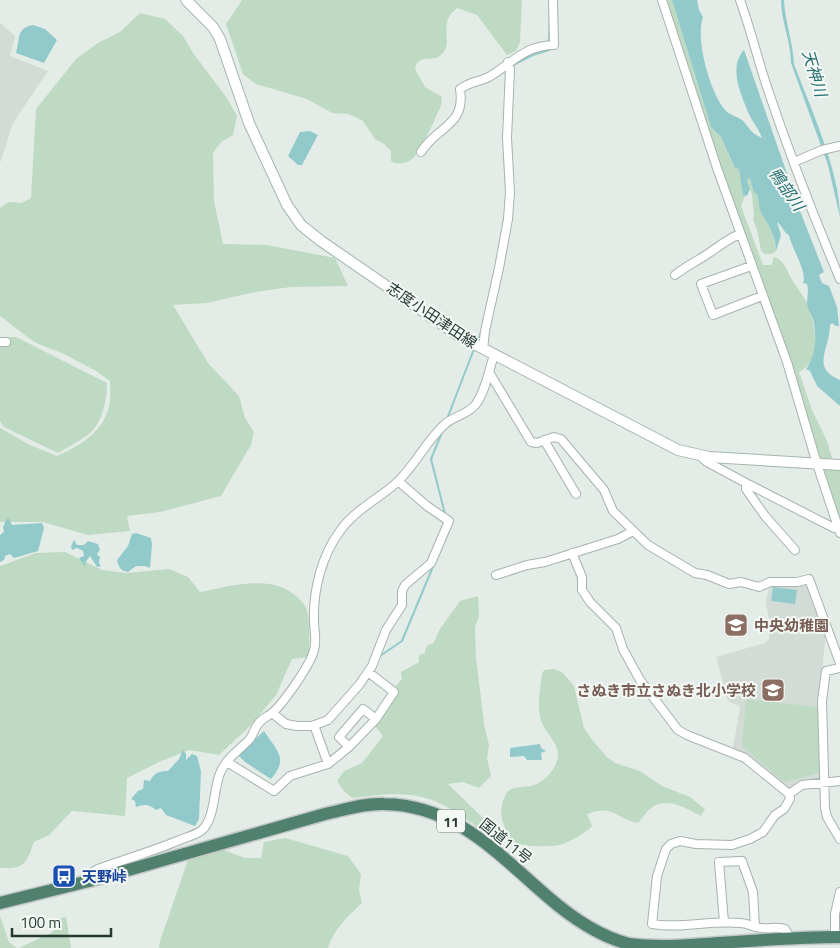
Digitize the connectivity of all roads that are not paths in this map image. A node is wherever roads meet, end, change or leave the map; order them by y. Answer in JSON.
{"nodes":[{"id":1,"x":186,"y":0,"type":"edge"},
{"id":2,"x":553,"y":0,"type":"edge"},
{"id":3,"x":662,"y":0,"type":"edge"},
{"id":4,"x":740,"y":0,"type":"edge"},
{"id":5,"x":508,"y":62,"type":"junction"},
{"id":6,"x":840,"y":146,"type":"edge"},
{"id":7,"x":421,"y":152,"type":"dead end"},
{"id":8,"x":794,"y":162,"type":"junction"},
{"id":9,"x":740,"y":234,"type":"junction"},
{"id":10,"x":751,"y":266,"type":"junction"},
{"id":11,"x":675,"y":276,"type":"dead end"},
{"id":12,"x":840,"y":279,"type":"edge"},
{"id":13,"x":762,"y":296,"type":"junction"},
{"id":14,"x":483,"y":349,"type":"junction"},
{"id":15,"x":494,"y":355,"type":"junction"},
{"id":16,"x":488,"y":372,"type":"junction"},
{"id":17,"x":544,"y":440,"type":"junction"},
{"id":18,"x":699,"y":456,"type":"junction"},
{"id":19,"x":818,"y":464,"type":"junction"},
{"id":20,"x":840,"y":465,"type":"edge"},
{"id":21,"x":398,"y":481,"type":"junction"},
{"id":22,"x":746,"y":483,"type":"junction"},
{"id":23,"x":576,"y":494,"type":"dead end"},
{"id":24,"x":839,"y":530,"type":"edge"},
{"id":25,"x":633,"y":531,"type":"junction"},
{"id":26,"x":795,"y":550,"type":"dead end"},
{"id":27,"x":572,"y":553,"type":"junction"},
{"id":28,"x":496,"y":575,"type":"dead end"},
{"id":29,"x":840,"y":663,"type":"edge"},
{"id":30,"x":840,"y":668,"type":"edge"},
{"id":31,"x":368,"y":672,"type":"junction"},
{"id":32,"x":272,"y":713,"type":"junction"},
{"id":33,"x":376,"y":719,"type":"junction"},
{"id":34,"x":314,"y":725,"type":"junction"},
{"id":35,"x":349,"y":747,"type":"junction"},
{"id":36,"x":227,"y":762,"type":"junction"},
{"id":37,"x":328,"y":764,"type":"junction"},
{"id":38,"x":840,"y":781,"type":"edge"},
{"id":39,"x":824,"y":782,"type":"junction"},
{"id":40,"x":789,"y":794,"type":"junction"},
{"id":41,"x":840,"y":839,"type":"edge"},
{"id":42,"x":93,"y":880,"type":"junction"},
{"id":43,"x":840,"y":892,"type":"edge"},
{"id":44,"x":0,"y":904,"type":"edge"},
{"id":45,"x":724,"y":922,"type":"junction"},
{"id":46,"x":755,"y":927,"type":"junction"},
{"id":47,"x":838,"y":937,"type":"edge"},
{"id":48,"x":790,"y":938,"type":"junction"}],
"edges":[{"from":1,"to":14,"type":"main road","name":"志度小田津田線"},
{"from":2,"to":5,"type":"street"},
{"from":3,"to":9,"type":"street"},
{"from":4,"to":8,"type":"street"},
{"from":5,"to":7,"type":"street"},
{"from":5,"to":14,"type":"street"},
{"from":6,"to":8,"type":"street"},
{"from":8,"to":12,"type":"street"},
{"from":9,"to":10,"type":"street"},
{"from":9,"to":11,"type":"street"},
{"from":10,"to":13,"type":"street"},
{"from":10,"to":13,"type":"street"},
{"from":13,"to":19,"type":"street"},
{"from":14,"to":15,"type":"main road","name":"志度小田津田線"},
{"from":15,"to":16,"type":"street"},
{"from":15,"to":18,"type":"main road","name":"志度小田津田線"},
{"from":16,"to":17,"type":"street"},
{"from":16,"to":21,"type":"street"},
{"from":17,"to":23,"type":"street"},
{"from":17,"to":25,"type":"street"},
{"from":18,"to":19,"type":"main road","name":"志度小田津田線"},
{"from":18,"to":22,"type":"street"},
{"from":19,"to":20,"type":"main road","name":"志度小田津田線"},
{"from":19,"to":24,"type":"street"},
{"from":21,"to":31,"type":"street"},
{"from":21,"to":32,"type":"street"},
{"from":22,"to":24,"type":"street"},
{"from":22,"to":26,"type":"street"},
{"from":25,"to":27,"type":"street"},
{"from":25,"to":29,"type":"street"},
{"from":27,"to":28,"type":"street"},
{"from":27,"to":40,"type":"street"},
{"from":30,"to":39,"type":"street"},
{"from":31,"to":33,"type":"street"},
{"from":31,"to":34,"type":"street"},
{"from":32,"to":34,"type":"street"},
{"from":32,"to":36,"type":"street"},
{"from":33,"to":35,"type":"street"},
{"from":33,"to":35,"type":"street"},
{"from":34,"to":37,"type":"street"},
{"from":35,"to":37,"type":"street"},
{"from":36,"to":37,"type":"street"},
{"from":36,"to":42,"type":"street"},
{"from":38,"to":39,"type":"street"},
{"from":39,"to":40,"type":"street"},
{"from":39,"to":41,"type":"street"},
{"from":40,"to":45,"type":"street"},
{"from":42,"to":44,"type":"highway","name":"国道11号","number":"11"},
{"from":42,"to":48,"type":"highway","name":"国道11号","number":"11"},
{"from":43,"to":47,"type":"street"},
{"from":45,"to":46,"type":"street"},
{"from":45,"to":46,"type":"street"},
{"from":46,"to":48,"type":"street"},
{"from":47,"to":48,"type":"highway","name":"国道11号","number":"11"}]}
